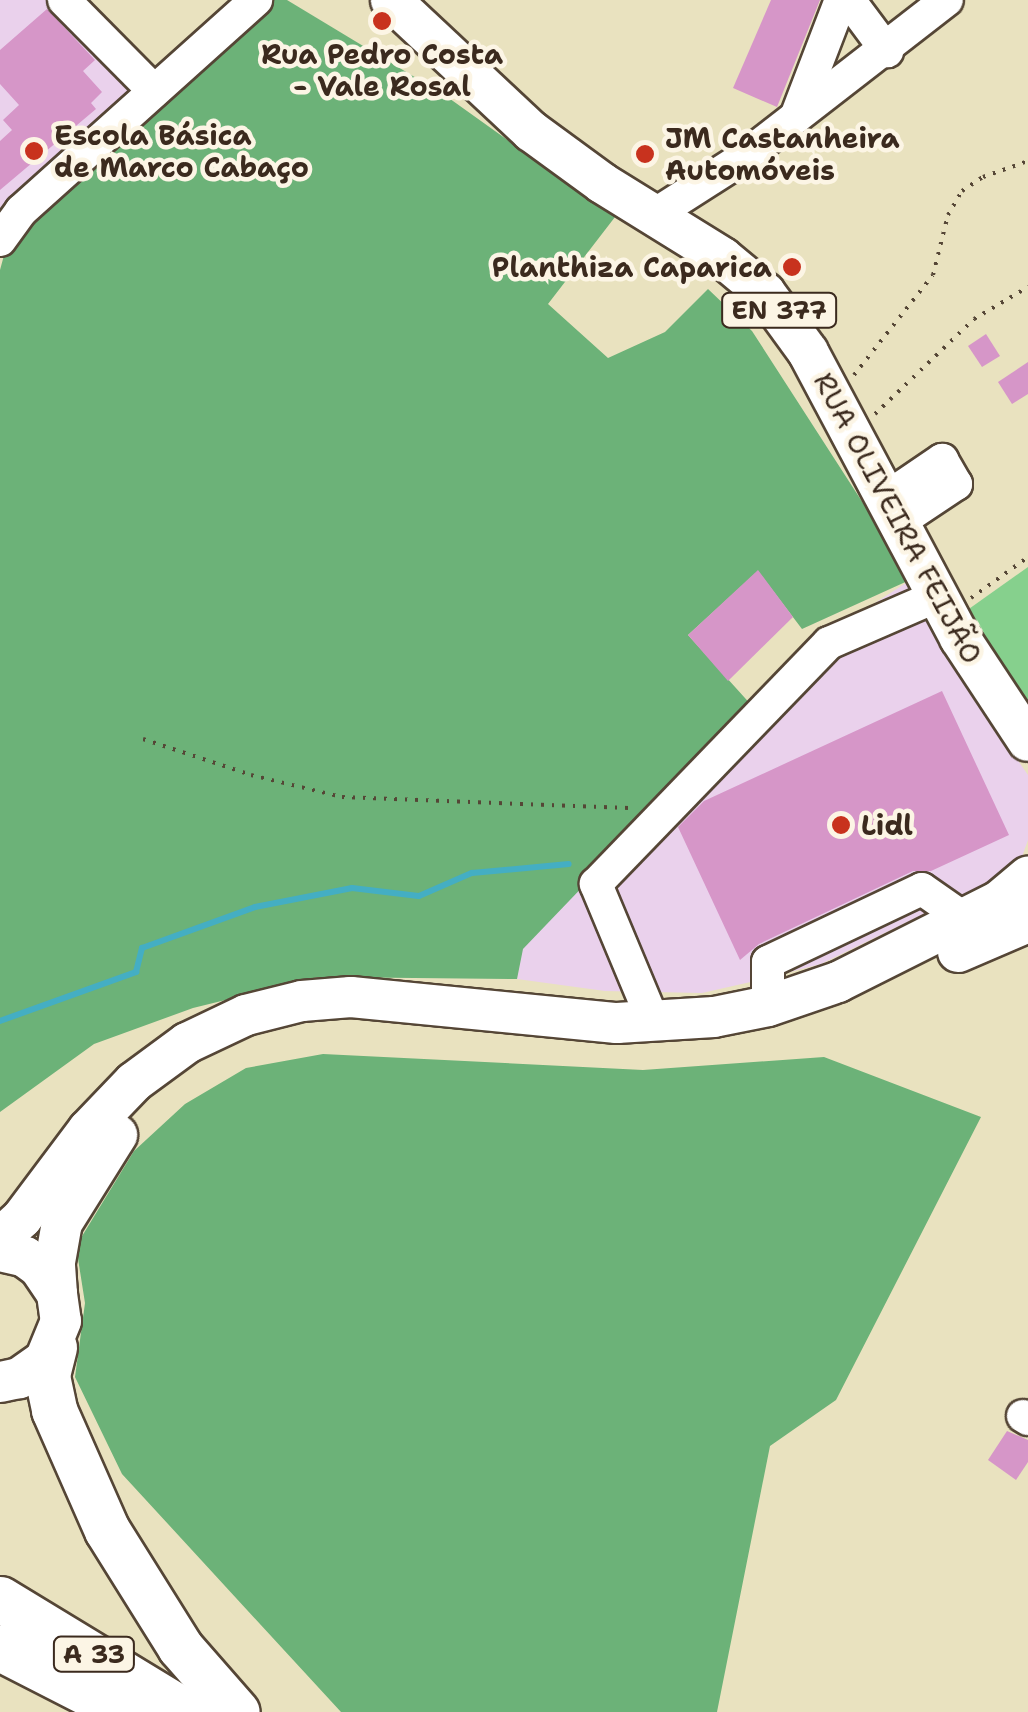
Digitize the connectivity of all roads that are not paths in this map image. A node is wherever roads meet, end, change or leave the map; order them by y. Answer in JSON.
{"nodes":[{"id":1,"x":64,"y":0,"type":"edge"},
{"id":2,"x":256,"y":0,"type":"edge"},
{"id":3,"x":392,"y":0,"type":"edge"},
{"id":4,"x":841,"y":0,"type":"edge"},
{"id":5,"x":849,"y":0,"type":"edge"},
{"id":6,"x":947,"y":0,"type":"edge"},
{"id":7,"x":887,"y":51,"type":"junction"},
{"id":8,"x":154,"y":91,"type":"junction"},
{"id":9,"x":796,"y":117,"type":"junction"},
{"id":10,"x":654,"y":215,"type":"junction"},
{"id":11,"x":0,"y":240,"type":"edge"},
{"id":12,"x":943,"y":605,"type":"junction"},
{"id":13,"x":1028,"y":741,"type":"edge"},
{"id":14,"x":1028,"y":877,"type":"edge"},
{"id":15,"x":965,"y":919,"type":"junction"},
{"id":16,"x":1028,"y":922,"type":"edge"},
{"id":17,"x":768,"y":1006,"type":"junction"},
{"id":18,"x":649,"y":1023,"type":"junction"},
{"id":19,"x":0,"y":1238,"type":"edge"},
{"id":20,"x":0,"y":1251,"type":"edge"},
{"id":21,"x":57,"y":1294,"type":"junction"},
{"id":22,"x":54,"y":1346,"type":"junction"},
{"id":23,"x":6,"y":1383,"type":"edge"},
{"id":24,"x":0,"y":1600,"type":"edge"},
{"id":25,"x":0,"y":1650,"type":"edge"},
{"id":26,"x":83,"y":1712,"type":"edge"},
{"id":27,"x":125,"y":1712,"type":"edge"},
{"id":28,"x":186,"y":1712,"type":"edge"},
{"id":29,"x":237,"y":1712,"type":"edge"}],
"edges":[{"from":1,"to":8,"type":"street"},
{"from":2,"to":8,"type":"street"},
{"from":3,"to":10,"type":"main road","name":"RUA OLIVEIRA FEIJÃO","number":"EN 377"},
{"from":4,"to":9,"type":"street"},
{"from":5,"to":7,"type":"street"},
{"from":6,"to":7,"type":"street"},
{"from":7,"to":9,"type":"street"},
{"from":8,"to":11,"type":"street"},
{"from":9,"to":10,"type":"street"},
{"from":10,"to":12,"type":"main road","name":"RUA OLIVEIRA FEIJÃO","number":"EN 377"},
{"from":12,"to":13,"type":"main road","name":"RUA OLIVEIRA FEIJÃO","number":"EN 377"},
{"from":12,"to":18,"type":"street"},
{"from":14,"to":15,"type":"main road"},
{"from":15,"to":17,"type":"main road"},
{"from":15,"to":17,"type":"street"},
{"from":16,"to":21,"type":"main road"},
{"from":17,"to":18,"type":"main road"},
{"from":18,"to":19,"type":"main road"},
{"from":20,"to":21,"type":"main road"},
{"from":21,"to":22,"type":"main road"},
{"from":22,"to":23,"type":"main road"},
{"from":22,"to":29,"type":"highway"},
{"from":24,"to":28,"type":"highway","number":"A 33"},
{"from":25,"to":26,"type":"highway"},
{"from":25,"to":27,"type":"highway","number":"A 33"}]}
